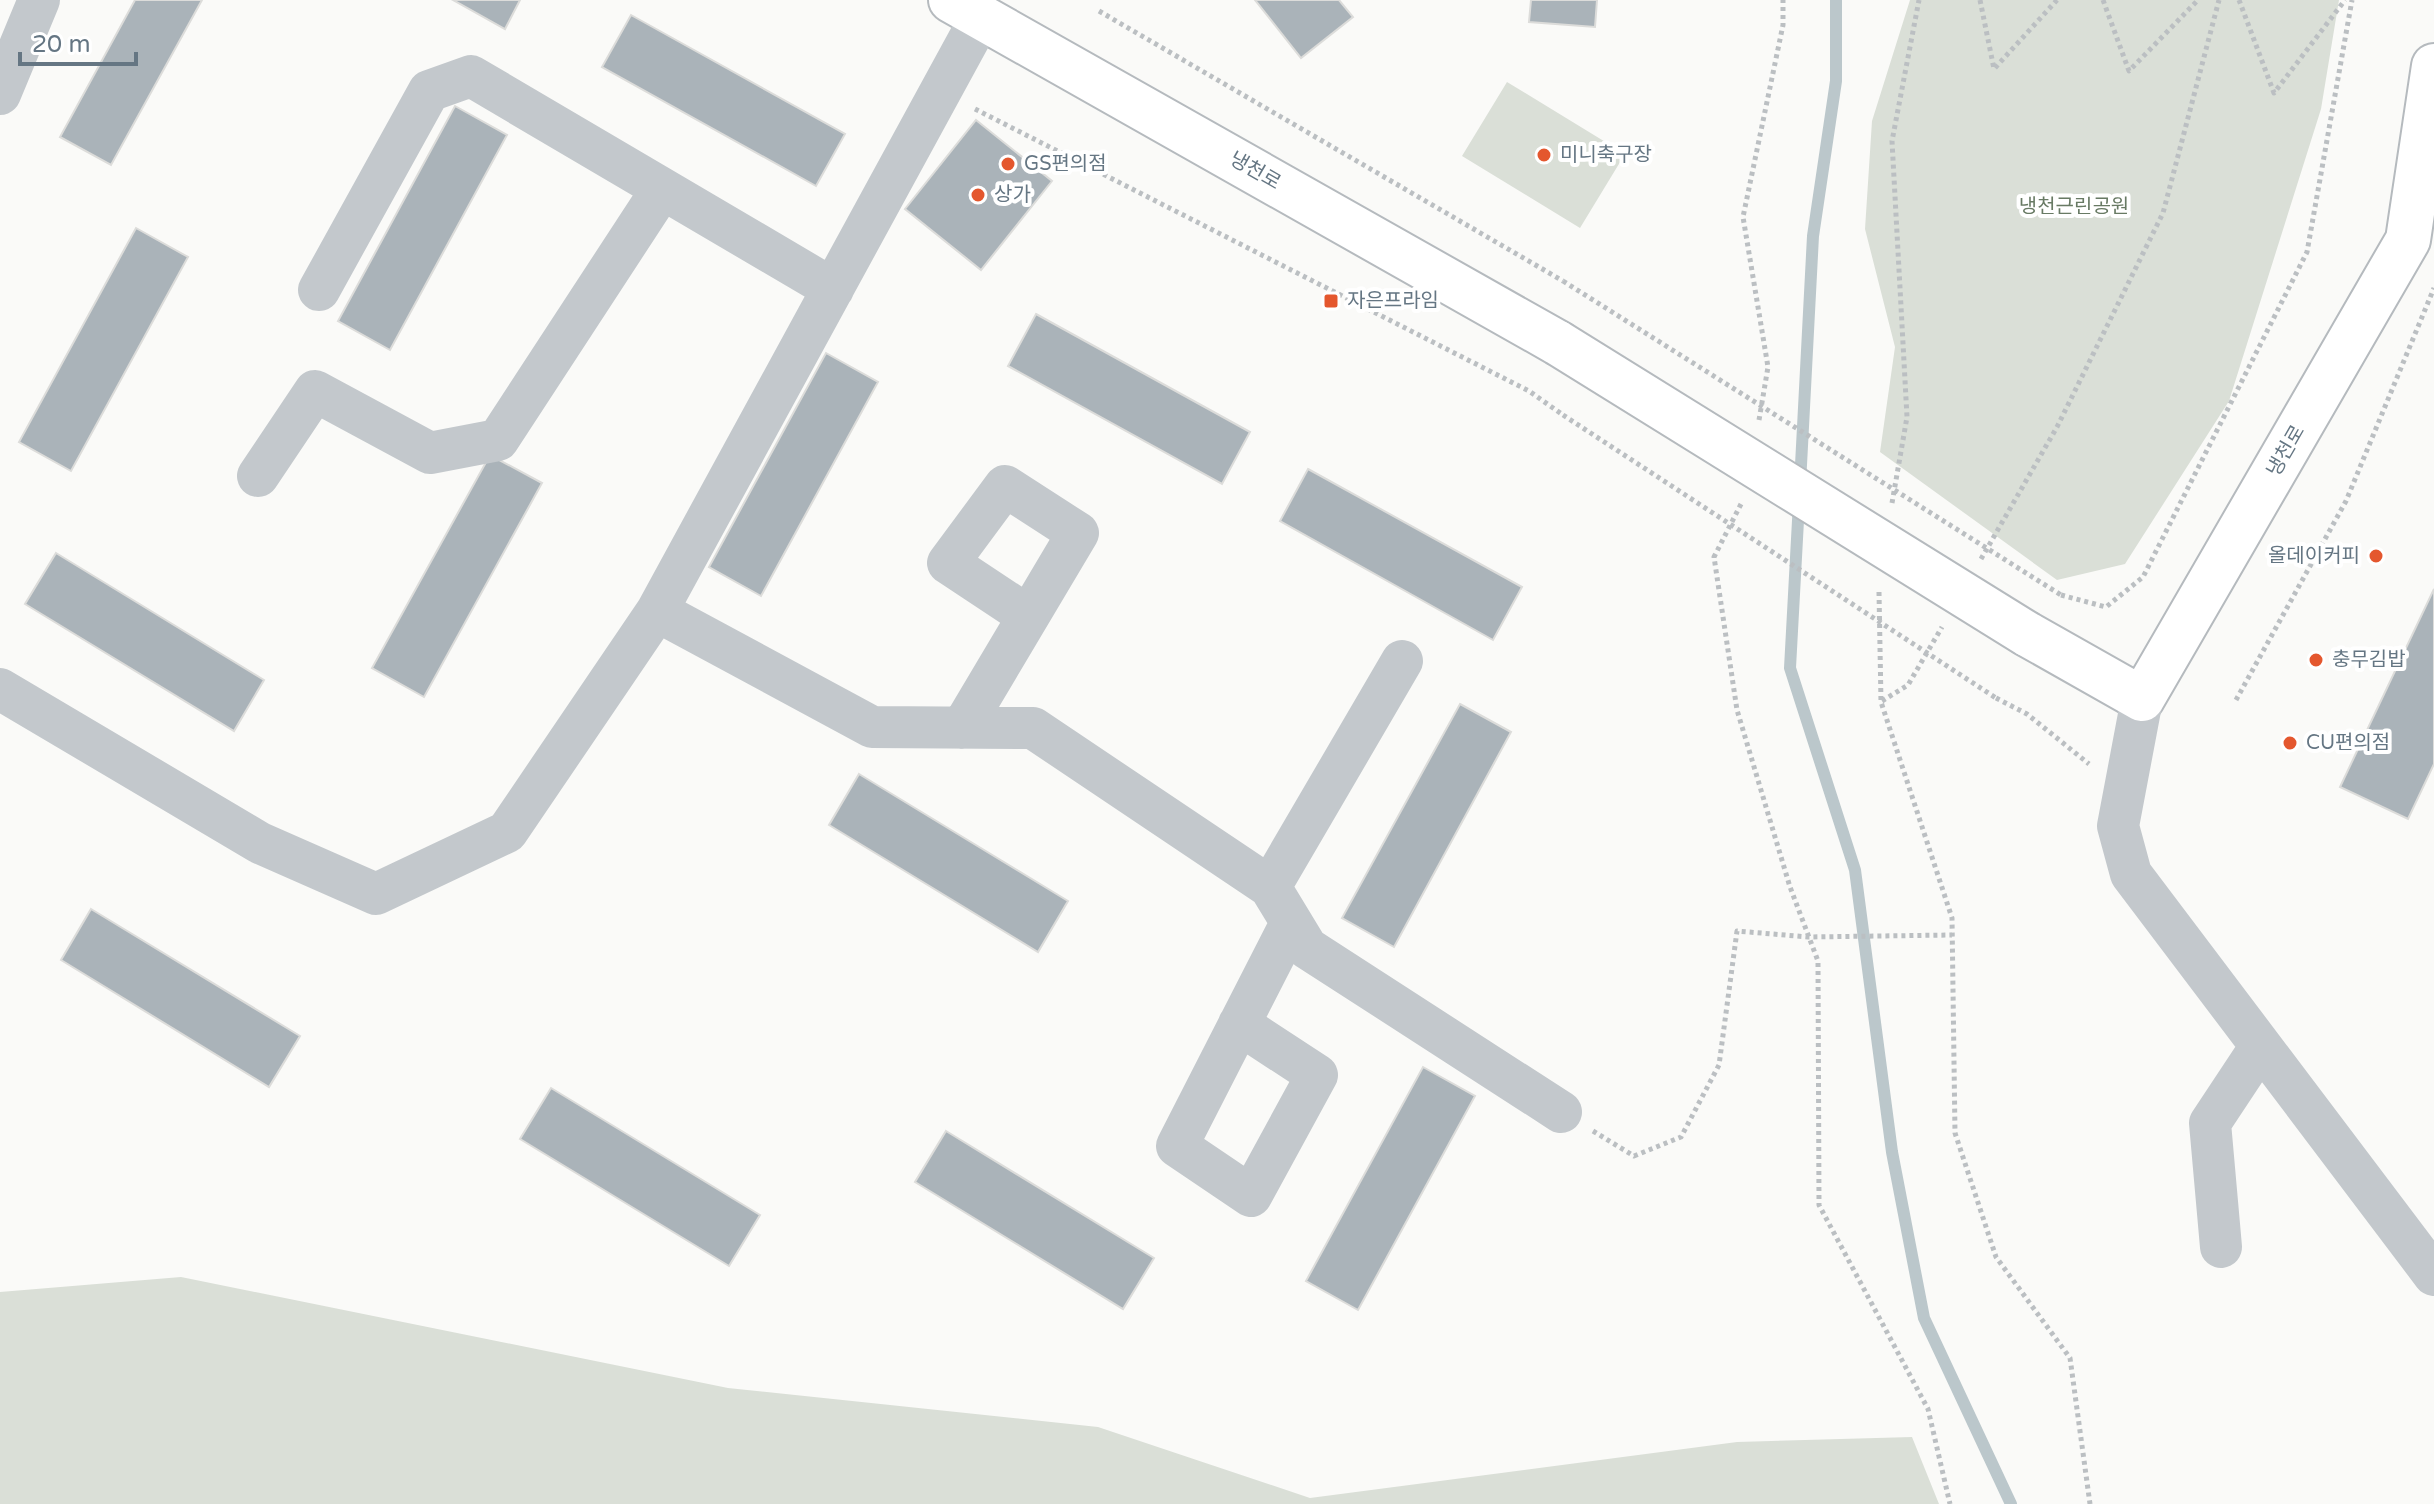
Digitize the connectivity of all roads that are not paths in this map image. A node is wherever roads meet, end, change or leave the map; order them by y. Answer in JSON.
{"nodes":[{"id":1,"x":39,"y":0,"type":"edge"},
{"id":2,"x":966,"y":9,"type":"edge"},
{"id":3,"x":2434,"y":66,"type":"edge"},
{"id":4,"x":0,"y":94,"type":"edge"},
{"id":5,"x":662,"y":189,"type":"junction"},
{"id":6,"x":833,"y":289,"type":"junction"},
{"id":7,"x":319,"y":290,"type":"dead end"},
{"id":8,"x":258,"y":476,"type":"dead end"},
{"id":9,"x":657,"y":611,"type":"junction"},
{"id":10,"x":1028,"y":616,"type":"dead end"},
{"id":11,"x":1402,"y":661,"type":"dead end"},
{"id":12,"x":0,"y":689,"type":"edge"},
{"id":13,"x":2142,"y":699,"type":"junction"},
{"id":14,"x":962,"y":728,"type":"junction"},
{"id":15,"x":1270,"y":887,"type":"junction"},
{"id":16,"x":1291,"y":923,"type":"junction"},
{"id":17,"x":1239,"y":1024,"type":"dead end"},
{"id":18,"x":2261,"y":1046,"type":"junction"},
{"id":19,"x":1561,"y":1112,"type":"road end"},
{"id":20,"x":2221,"y":1247,"type":"dead end"},
{"id":21,"x":2434,"y":1275,"type":"edge"}],
"edges":[{"from":1,"to":4,"type":"street"},
{"from":2,"to":6,"type":"street"},
{"from":2,"to":13,"type":"main road","name":"냉천로","bridge":true},
{"from":3,"to":13,"type":"main road","name":"냉천로"},
{"from":5,"to":6,"type":"street"},
{"from":5,"to":7,"type":"street"},
{"from":5,"to":8,"type":"street"},
{"from":6,"to":9,"type":"street"},
{"from":9,"to":12,"type":"street"},
{"from":9,"to":14,"type":"street"},
{"from":10,"to":14,"type":"street"},
{"from":11,"to":15,"type":"street"},
{"from":13,"to":18,"type":"street"},
{"from":14,"to":15,"type":"street"},
{"from":15,"to":16,"type":"street"},
{"from":16,"to":17,"type":"street"},
{"from":16,"to":19,"type":"street"},
{"from":18,"to":20,"type":"street"},
{"from":18,"to":21,"type":"street"}]}
